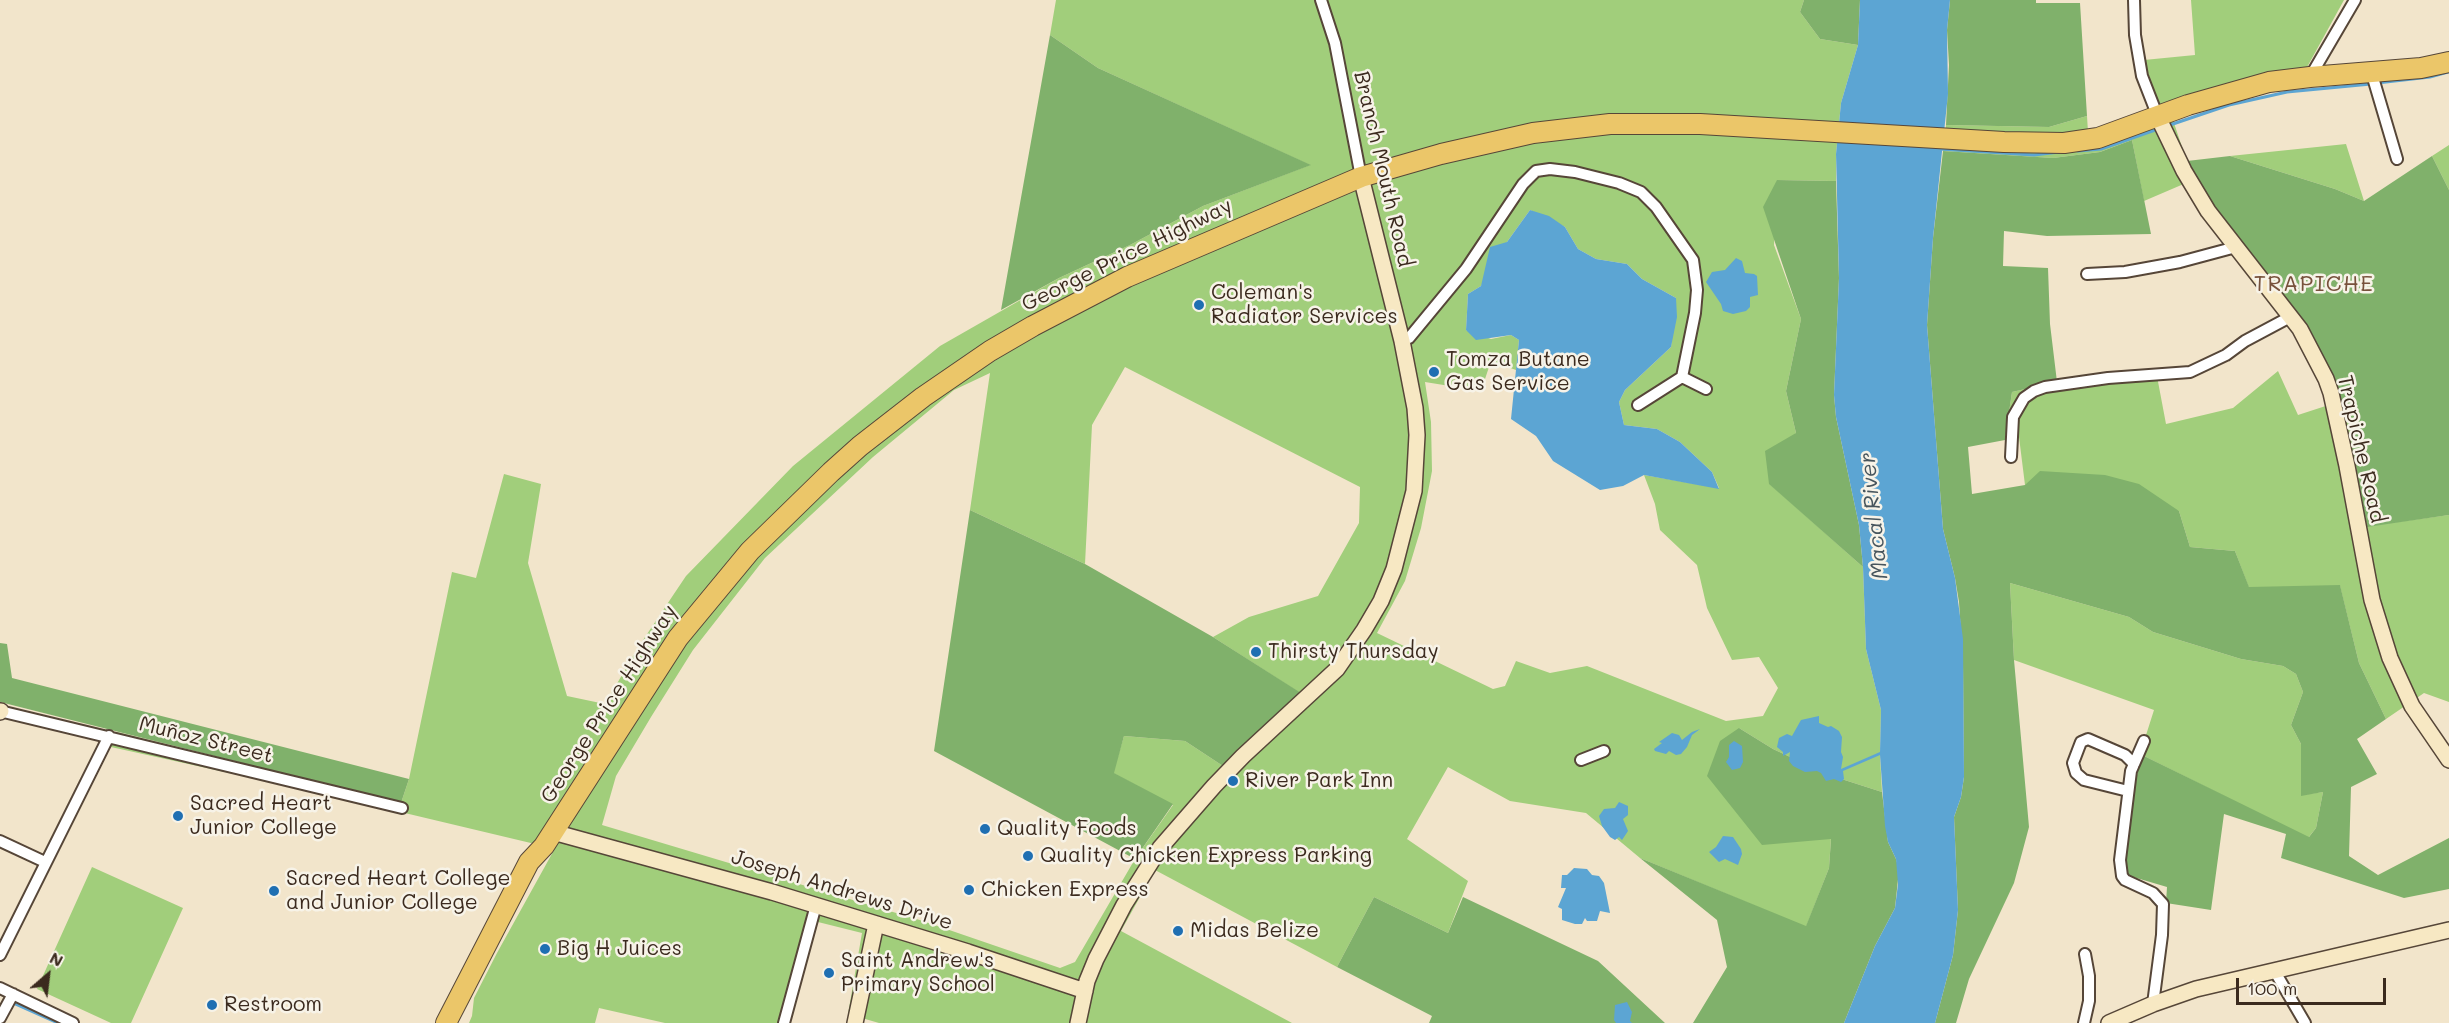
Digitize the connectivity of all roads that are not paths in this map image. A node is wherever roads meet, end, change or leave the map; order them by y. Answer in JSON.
{"nodes":[{"id":1,"x":1321,"y":0,"type":"edge"},
{"id":2,"x":2134,"y":0,"type":"edge"},
{"id":3,"x":2355,"y":0,"type":"edge"},
{"id":4,"x":2449,"y":52,"type":"edge"},
{"id":5,"x":2449,"y":62,"type":"edge"},
{"id":6,"x":2373,"y":71,"type":"junction"},
{"id":7,"x":2310,"y":77,"type":"junction"},
{"id":8,"x":2158,"y":117,"type":"junction"},
{"id":9,"x":2397,"y":159,"type":"dead end"},
{"id":10,"x":1361,"y":177,"type":"junction"},
{"id":11,"x":2236,"y":247,"type":"junction"},
{"id":12,"x":2087,"y":274,"type":"dead end"},
{"id":13,"x":2290,"y":317,"type":"junction"},
{"id":14,"x":1402,"y":341,"type":"junction"},
{"id":15,"x":1682,"y":377,"type":"junction"},
{"id":16,"x":1706,"y":389,"type":"dead end"},
{"id":17,"x":1638,"y":405,"type":"dead end"},
{"id":18,"x":2011,"y":457,"type":"dead end"},
{"id":19,"x":0,"y":712,"type":"edge"},
{"id":20,"x":109,"y":736,"type":"junction"},
{"id":21,"x":2144,"y":741,"type":"dead end"},
{"id":22,"x":1604,"y":751,"type":"dead end"},
{"id":23,"x":1581,"y":760,"type":"dead end"},
{"id":24,"x":2449,"y":760,"type":"edge"},
{"id":25,"x":2134,"y":764,"type":"junction"},
{"id":26,"x":2128,"y":791,"type":"junction"},
{"id":27,"x":402,"y":808,"type":"dead end"},
{"id":28,"x":548,"y":840,"type":"junction"},
{"id":29,"x":0,"y":841,"type":"edge"},
{"id":30,"x":45,"y":862,"type":"junction"},
{"id":31,"x":816,"y":905,"type":"junction"},
{"id":32,"x":876,"y":924,"type":"junction"},
{"id":33,"x":2449,"y":930,"type":"edge"},
{"id":34,"x":2085,"y":954,"type":"dead end"},
{"id":35,"x":0,"y":955,"type":"edge"},
{"id":36,"x":2274,"y":970,"type":"junction"},
{"id":37,"x":0,"y":988,"type":"edge"},
{"id":38,"x":1085,"y":991,"type":"junction"},
{"id":39,"x":13,"y":994,"type":"junction"},
{"id":40,"x":2153,"y":1004,"type":"junction"},
{"id":41,"x":0,"y":1018,"type":"edge"},
{"id":42,"x":73,"y":1023,"type":"edge"},
{"id":43,"x":446,"y":1023,"type":"edge"},
{"id":44,"x":457,"y":1023,"type":"edge"},
{"id":45,"x":784,"y":1023,"type":"edge"},
{"id":46,"x":855,"y":1023,"type":"edge"},
{"id":47,"x":1078,"y":1023,"type":"edge"},
{"id":48,"x":2084,"y":1023,"type":"edge"},
{"id":49,"x":2109,"y":1023,"type":"edge"},
{"id":50,"x":2305,"y":1023,"type":"edge"}],
"edges":[{"from":1,"to":10,"type":"street","name":"Branch Mouth Road"},
{"from":2,"to":8,"type":"street","name":"Trapiche Road"},
{"from":3,"to":7,"type":"street"},
{"from":4,"to":6,"type":"highway"},
{"from":5,"to":6,"type":"highway"},
{"from":6,"to":7,"type":"highway"},
{"from":6,"to":9,"type":"street"},
{"from":7,"to":8,"type":"highway"},
{"from":8,"to":10,"type":"highway","name":"George Price Highway"},
{"from":8,"to":11,"type":"street","name":"Trapiche Road"},
{"from":10,"to":14,"type":"street","name":"Branch Mouth Road"},
{"from":10,"to":28,"type":"highway","name":"George Price Highway"},
{"from":11,"to":12,"type":"street"},
{"from":11,"to":13,"type":"street","name":"Trapiche Road"},
{"from":13,"to":18,"type":"street"},
{"from":13,"to":24,"type":"street","name":"Trapiche Road"},
{"from":14,"to":15,"type":"street"},
{"from":14,"to":38,"type":"street","name":"Branch Mouth Road"},
{"from":15,"to":16,"type":"street"},
{"from":15,"to":17,"type":"street"},
{"from":19,"to":20,"type":"street","name":"Muñoz Street"},
{"from":20,"to":27,"type":"street","name":"Muñoz Street"},
{"from":20,"to":30,"type":"street"},
{"from":21,"to":25,"type":"street"},
{"from":22,"to":23,"type":"street"},
{"from":25,"to":26,"type":"street"},
{"from":25,"to":26,"type":"street"},
{"from":26,"to":40,"type":"street"},
{"from":28,"to":31,"type":"street","name":"Joseph Andrews Drive"},
{"from":28,"to":43,"type":"highway"},
{"from":28,"to":44,"type":"highway"},
{"from":29,"to":30,"type":"street"},
{"from":30,"to":35,"type":"street"},
{"from":31,"to":32,"type":"street","name":"Joseph Andrews Drive"},
{"from":31,"to":45,"type":"street"},
{"from":32,"to":38,"type":"street","name":"Joseph Andrews Drive"},
{"from":32,"to":46,"type":"street"},
{"from":33,"to":36,"type":"street"},
{"from":34,"to":48,"type":"street"},
{"from":36,"to":40,"type":"street"},
{"from":36,"to":50,"type":"street"},
{"from":37,"to":39,"type":"street"},
{"from":38,"to":47,"type":"street"},
{"from":39,"to":41,"type":"street"},
{"from":39,"to":42,"type":"street"},
{"from":40,"to":49,"type":"street"}]}
